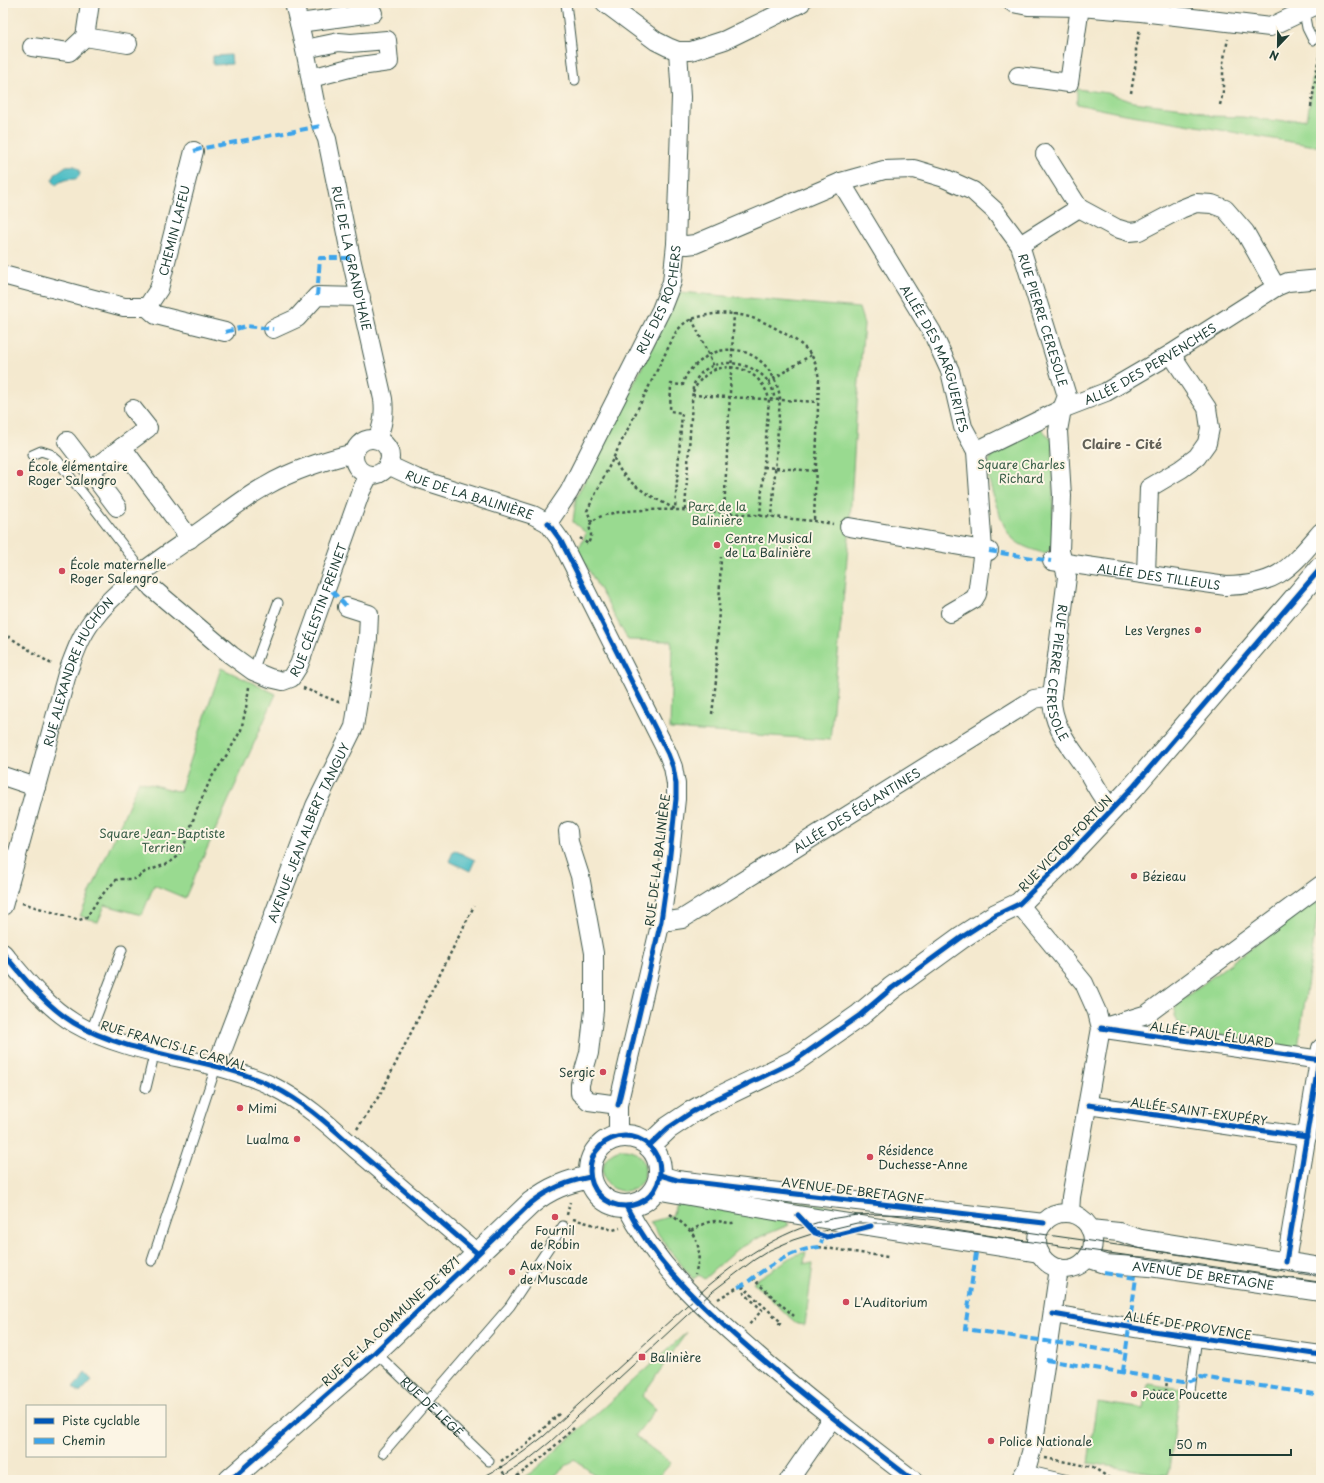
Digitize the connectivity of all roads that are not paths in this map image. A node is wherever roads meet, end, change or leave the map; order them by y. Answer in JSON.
{"nodes":[{"id":1,"x":90,"y":3,"type":"edge"},
{"id":2,"x":294,"y":3,"type":"edge"},
{"id":3,"x":566,"y":3,"type":"edge"},
{"id":4,"x":605,"y":3,"type":"edge"},
{"id":5,"x":801,"y":3,"type":"edge"},
{"id":6,"x":1013,"y":3,"type":"edge"},
{"id":7,"x":1321,"y":3,"type":"edge"},
{"id":8,"x":1080,"y":7,"type":"junction"},
{"id":9,"x":1302,"y":7,"type":"edge"},
{"id":10,"x":373,"y":13,"type":"dead end"},
{"id":11,"x":299,"y":23,"type":"junction"},
{"id":12,"x":84,"y":37,"type":"junction"},
{"id":13,"x":1313,"y":40,"type":"dead end"},
{"id":14,"x":128,"y":44,"type":"dead end"},
{"id":15,"x":32,"y":47,"type":"dead end"},
{"id":16,"x":305,"y":48,"type":"junction"},
{"id":17,"x":678,"y":51,"type":"junction"},
{"id":18,"x":1018,"y":76,"type":"dead end"},
{"id":19,"x":311,"y":78,"type":"junction"},
{"id":20,"x":575,"y":80,"type":"dead end"},
{"id":21,"x":194,"y":151,"type":"dead end"},
{"id":22,"x":1045,"y":154,"type":"dead end"},
{"id":23,"x":841,"y":182,"type":"junction"},
{"id":24,"x":1079,"y":208,"type":"junction"},
{"id":25,"x":676,"y":244,"type":"junction"},
{"id":26,"x":1020,"y":245,"type":"junction"},
{"id":27,"x":3,"y":275,"type":"edge"},
{"id":28,"x":1321,"y":279,"type":"edge"},
{"id":29,"x":1276,"y":287,"type":"junction"},
{"id":30,"x":361,"y":297,"type":"junction"},
{"id":31,"x":147,"y":307,"type":"junction"},
{"id":32,"x":273,"y":329,"type":"dead end"},
{"id":33,"x":225,"y":332,"type":"dead end"},
{"id":34,"x":1171,"y":354,"type":"junction"},
{"id":35,"x":133,"y":409,"type":"dead end"},
{"id":36,"x":1062,"y":409,"type":"junction"},
{"id":37,"x":377,"y":439,"type":"junction"},
{"id":38,"x":67,"y":441,"type":"dead end"},
{"id":39,"x":122,"y":448,"type":"junction"},
{"id":40,"x":976,"y":451,"type":"junction"},
{"id":41,"x":354,"y":453,"type":"junction"},
{"id":42,"x":32,"y":455,"type":"dead end"},
{"id":43,"x":388,"y":465,"type":"junction"},
{"id":44,"x":90,"y":471,"type":"junction"},
{"id":45,"x":369,"y":475,"type":"junction"},
{"id":46,"x":117,"y":507,"type":"dead end"},
{"id":47,"x":548,"y":523,"type":"junction"},
{"id":48,"x":849,"y":527,"type":"road end"},
{"id":49,"x":1321,"y":532,"type":"edge"},
{"id":50,"x":190,"y":539,"type":"junction"},
{"id":51,"x":986,"y":550,"type":"junction"},
{"id":52,"x":1057,"y":562,"type":"junction"},
{"id":53,"x":1321,"y":568,"type":"edge"},
{"id":54,"x":140,"y":573,"type":"junction"},
{"id":55,"x":1146,"y":574,"type":"junction"},
{"id":56,"x":278,"y":603,"type":"dead end"},
{"id":57,"x":347,"y":607,"type":"dead end"},
{"id":58,"x":950,"y":613,"type":"dead end"},
{"id":59,"x":251,"y":676,"type":"junction"},
{"id":60,"x":1052,"y":696,"type":"junction"},
{"id":61,"x":3,"y":776,"type":"edge"},
{"id":62,"x":36,"y":787,"type":"junction"},
{"id":63,"x":1112,"y":810,"type":"junction"},
{"id":64,"x":568,"y":831,"type":"dead end"},
{"id":65,"x":1321,"y":885,"type":"edge"},
{"id":66,"x":1020,"y":904,"type":"junction"},
{"id":67,"x":3,"y":906,"type":"edge"},
{"id":68,"x":661,"y":921,"type":"junction"},
{"id":69,"x":122,"y":950,"type":"dead end"},
{"id":70,"x":3,"y":954,"type":"edge"},
{"id":71,"x":1100,"y":1028,"type":"junction"},
{"id":72,"x":91,"y":1031,"type":"junction"},
{"id":73,"x":155,"y":1051,"type":"junction"},
{"id":74,"x":1320,"y":1056,"type":"edge"},
{"id":75,"x":216,"y":1067,"type":"junction"},
{"id":76,"x":146,"y":1088,"type":"dead end"},
{"id":77,"x":618,"y":1105,"type":"junction"},
{"id":78,"x":1088,"y":1105,"type":"junction"},
{"id":79,"x":618,"y":1136,"type":"junction"},
{"id":80,"x":1307,"y":1137,"type":"junction"},
{"id":81,"x":649,"y":1146,"type":"junction"},
{"id":82,"x":590,"y":1178,"type":"junction"},
{"id":83,"x":658,"y":1182,"type":"junction"},
{"id":84,"x":626,"y":1206,"type":"junction"},
{"id":85,"x":1070,"y":1213,"type":"junction"},
{"id":86,"x":1044,"y":1223,"type":"junction"},
{"id":87,"x":563,"y":1226,"type":"dead end"},
{"id":88,"x":1090,"y":1228,"type":"junction"},
{"id":89,"x":477,"y":1253,"type":"junction"},
{"id":90,"x":1040,"y":1253,"type":"junction"},
{"id":91,"x":1087,"y":1258,"type":"junction"},
{"id":92,"x":152,"y":1261,"type":"dead end"},
{"id":93,"x":1286,"y":1262,"type":"junction"},
{"id":94,"x":1321,"y":1267,"type":"edge"},
{"id":95,"x":1060,"y":1268,"type":"junction"},
{"id":96,"x":1321,"y":1292,"type":"edge"},
{"id":97,"x":1053,"y":1314,"type":"junction"},
{"id":98,"x":1197,"y":1337,"type":"junction"},
{"id":99,"x":375,"y":1352,"type":"junction"},
{"id":100,"x":1321,"y":1355,"type":"edge"},
{"id":101,"x":1190,"y":1391,"type":"dead end"},
{"id":102,"x":427,"y":1402,"type":"junction"},
{"id":103,"x":832,"y":1418,"type":"junction"},
{"id":104,"x":383,"y":1453,"type":"dead end"},
{"id":105,"x":489,"y":1461,"type":"dead end"},
{"id":106,"x":1026,"y":1469,"type":"edge"},
{"id":107,"x":230,"y":1480,"type":"edge"},
{"id":108,"x":789,"y":1480,"type":"edge"},
{"id":109,"x":913,"y":1480,"type":"edge"},
{"id":110,"x":1068,"y":1480,"type":"edge"}],
"edges":[{"from":1,"to":12,"type":"street"},
{"from":2,"to":11,"type":"street","name":"RUE DE LA GRAND'HAIE"},
{"from":3,"to":20,"type":"lane"},
{"from":4,"to":17,"type":"street"},
{"from":5,"to":17,"type":"street"},
{"from":6,"to":8,"type":"street"},
{"from":7,"to":9,"type":"street"},
{"from":8,"to":9,"type":"street"},
{"from":8,"to":18,"type":"street"},
{"from":9,"to":13,"type":"lane"},
{"from":10,"to":11,"type":"street"},
{"from":11,"to":16,"type":"street","name":"RUE DE LA GRAND'HAIE"},
{"from":12,"to":14,"type":"street"},
{"from":12,"to":15,"type":"street"},
{"from":16,"to":19,"type":"street","name":"RUE DE LA GRAND'HAIE"},
{"from":16,"to":19,"type":"street"},
{"from":17,"to":25,"type":"street","name":"RUE DES ROCHERS"},
{"from":19,"to":30,"type":"street","name":"RUE DE LA GRAND'HAIE"},
{"from":21,"to":31,"type":"street","name":"CHEMIN LAFEU"},
{"from":22,"to":24,"type":"street"},
{"from":23,"to":25,"type":"street","name":"RUE PIERRE CERESOLE"},
{"from":23,"to":26,"type":"street","name":"RUE PIERRE CERESOLE"},
{"from":23,"to":40,"type":"street","name":"ALLÉE DES MARGUERITES"},
{"from":24,"to":26,"type":"street"},
{"from":24,"to":29,"type":"street"},
{"from":25,"to":47,"type":"street","name":"RUE DES ROCHERS"},
{"from":26,"to":36,"type":"street","name":"RUE PIERRE CERESOLE"},
{"from":27,"to":31,"type":"street"},
{"from":28,"to":29,"type":"street","name":"ALLÉE DES PERVENCHES"},
{"from":29,"to":34,"type":"street","name":"ALLÉE DES PERVENCHES"},
{"from":30,"to":32,"type":"street"},
{"from":30,"to":37,"type":"street","name":"RUE DE LA GRAND'HAIE"},
{"from":31,"to":33,"type":"street"},
{"from":34,"to":36,"type":"street","name":"ALLÉE DES PERVENCHES"},
{"from":34,"to":55,"type":"street"},
{"from":35,"to":39,"type":"street"},
{"from":36,"to":40,"type":"street","name":"ALLÉE DES PERVENCHES"},
{"from":36,"to":52,"type":"street","name":"RUE PIERRE CERESOLE"},
{"from":37,"to":41,"type":"street"},
{"from":37,"to":43,"type":"street"},
{"from":38,"to":44,"type":"street"},
{"from":39,"to":44,"type":"street"},
{"from":39,"to":50,"type":"street"},
{"from":40,"to":51,"type":"street","name":"ALLÉE DES MARGUERITES"},
{"from":41,"to":45,"type":"street"},
{"from":41,"to":50,"type":"street","name":"RUE ALEXANDRE HUCHON"},
{"from":42,"to":54,"type":"lane"},
{"from":43,"to":45,"type":"street"},
{"from":43,"to":47,"type":"street","name":"RUE DE LA BALINIÈRE"},
{"from":44,"to":46,"type":"street"},
{"from":45,"to":59,"type":"street","name":"RUE CÉLESTIN FREINET"},
{"from":47,"to":68,"type":"street","name":"RUE DE LA BALINIÈRE"},
{"from":48,"to":51,"type":"street"},
{"from":49,"to":55,"type":"street","name":"ALLÉE DES TILLEULS"},
{"from":50,"to":54,"type":"street","name":"RUE ALEXANDRE HUCHON"},
{"from":51,"to":58,"type":"street","name":"ALLÉE DES MARGUERITES"},
{"from":52,"to":55,"type":"street","name":"ALLÉE DES TILLEULS"},
{"from":52,"to":60,"type":"street","name":"RUE PIERRE CERESOLE"},
{"from":53,"to":63,"type":"street","name":"RUE VICTOR FORTUN"},
{"from":54,"to":59,"type":"street","name":"RUE CÉLESTIN FREINET"},
{"from":54,"to":62,"type":"street","name":"RUE ALEXANDRE HUCHON"},
{"from":56,"to":59,"type":"lane"},
{"from":57,"to":75,"type":"street","name":"AVENUE JEAN ALBERT TANGUY"},
{"from":60,"to":63,"type":"street","name":"RUE PIERRE CERESOLE"},
{"from":60,"to":68,"type":"street","name":"ALLÉE DES ÉGLANTINES"},
{"from":61,"to":62,"type":"street"},
{"from":62,"to":67,"type":"street","name":"RUE ALEXANDRE HUCHON"},
{"from":63,"to":66,"type":"street","name":"RUE VICTOR FORTUN"},
{"from":64,"to":77,"type":"street"},
{"from":65,"to":71,"type":"street"},
{"from":66,"to":71,"type":"street"},
{"from":66,"to":81,"type":"street","name":"RUE VICTOR FORTUN"},
{"from":68,"to":77,"type":"street","name":"RUE DE LA BALINIÈRE"},
{"from":69,"to":72,"type":"lane"},
{"from":70,"to":72,"type":"street","name":"RUE FRANCIS LE CARVAL"},
{"from":71,"to":74,"type":"street","name":"ALLÉE PAUL ÉLUARD"},
{"from":71,"to":78,"type":"street"},
{"from":72,"to":73,"type":"street","name":"RUE FRANCIS LE CARVAL"},
{"from":73,"to":75,"type":"street","name":"RUE FRANCIS LE CARVAL"},
{"from":73,"to":76,"type":"lane"},
{"from":74,"to":80,"type":"street"},
{"from":75,"to":89,"type":"street","name":"RUE FRANCIS LE CARVAL"},
{"from":75,"to":92,"type":"lane"},
{"from":77,"to":79,"type":"street","name":"RUE DE LA BALINIÈRE"},
{"from":78,"to":80,"type":"street","name":"ALLÉE SAINT-EXUPÉRY"},
{"from":78,"to":85,"type":"street"},
{"from":79,"to":81,"type":"street"},
{"from":79,"to":82,"type":"street"},
{"from":80,"to":93,"type":"street"},
{"from":81,"to":83,"type":"street"},
{"from":82,"to":84,"type":"street"},
{"from":82,"to":89,"type":"street","name":"RUE DE LA COMMUNE DE 1871"},
{"from":83,"to":84,"type":"street"},
{"from":83,"to":86,"type":"street","name":"AVENUE DE BRETAGNE"},
{"from":83,"to":90,"type":"street"},
{"from":84,"to":103,"type":"street"},
{"from":85,"to":86,"type":"street"},
{"from":85,"to":88,"type":"street"},
{"from":86,"to":90,"type":"street"},
{"from":87,"to":102,"type":"lane"},
{"from":88,"to":91,"type":"street"},
{"from":88,"to":93,"type":"street","name":"AVENUE DE BRETAGNE"},
{"from":89,"to":99,"type":"street","name":"RUE DE LA COMMUNE DE 1871"},
{"from":90,"to":95,"type":"street"},
{"from":91,"to":95,"type":"street"},
{"from":91,"to":96,"type":"street","name":"AVENUE DE BRETAGNE"},
{"from":93,"to":94,"type":"street","name":"AVENUE DE BRETAGNE"},
{"from":95,"to":97,"type":"street"},
{"from":97,"to":98,"type":"street","name":"ALLÉE DE PROVENCE"},
{"from":97,"to":106,"type":"street"},
{"from":98,"to":100,"type":"street","name":"ALLÉE DE PROVENCE"},
{"from":98,"to":101,"type":"lane"},
{"from":99,"to":102,"type":"lane","name":"RUE DE LEGÉ"},
{"from":99,"to":107,"type":"street","name":"RUE DE LA COMMUNE DE 1871"},
{"from":102,"to":104,"type":"lane"},
{"from":102,"to":105,"type":"lane","name":"RUE DE LEGÉ"},
{"from":103,"to":108,"type":"street"},
{"from":103,"to":109,"type":"street"},
{"from":106,"to":110,"type":"lane"}]}
